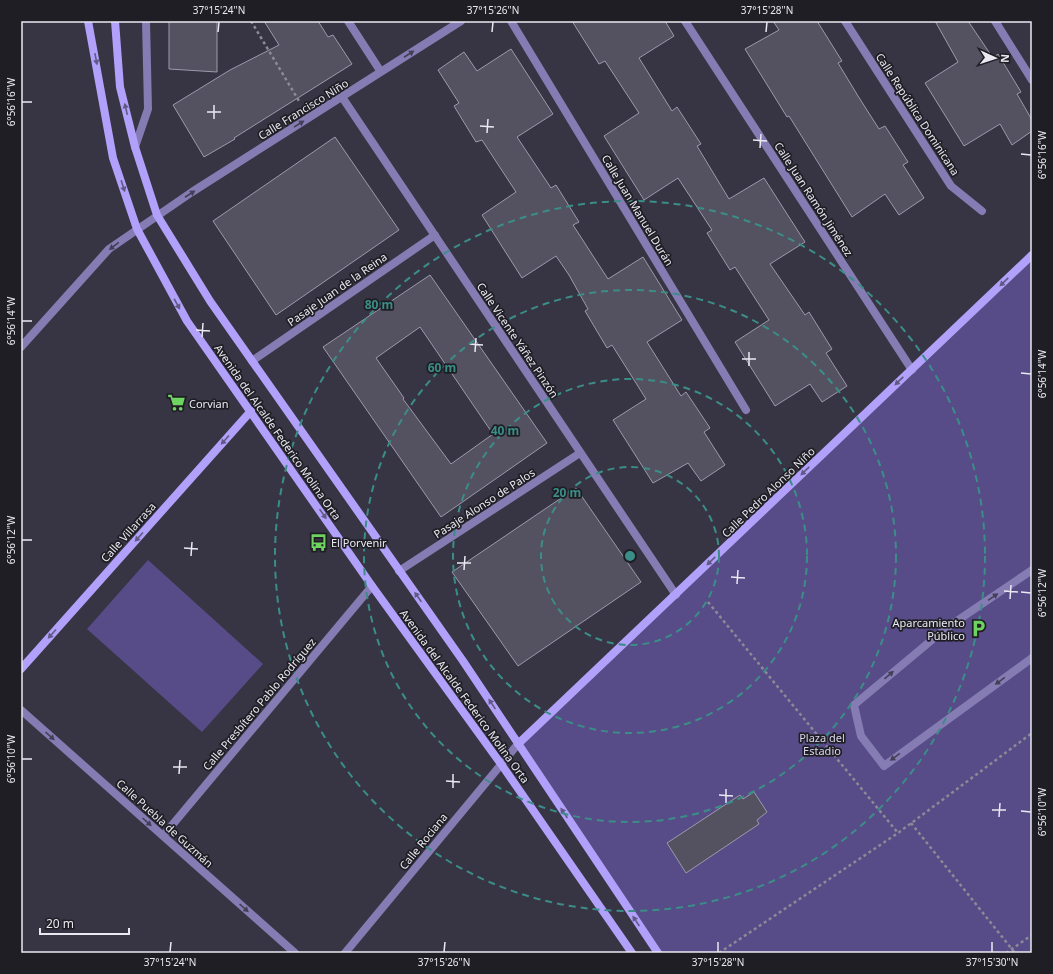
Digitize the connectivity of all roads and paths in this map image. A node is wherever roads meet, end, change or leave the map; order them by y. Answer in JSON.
{"nodes":[{"id":1,"x":88,"y":21,"type":"edge"},
{"id":2,"x":115,"y":21,"type":"edge"},
{"id":3,"x":146,"y":21,"type":"edge"},
{"id":4,"x":251,"y":21,"type":"edge"},
{"id":5,"x":348,"y":21,"type":"edge"},
{"id":6,"x":461,"y":21,"type":"edge"},
{"id":7,"x":511,"y":21,"type":"edge"},
{"id":8,"x":685,"y":21,"type":"edge"},
{"id":9,"x":845,"y":21,"type":"edge"},
{"id":10,"x":995,"y":21,"type":"edge"},
{"id":11,"x":381,"y":72,"type":"junction"},
{"id":12,"x":1032,"y":80,"type":"edge"},
{"id":13,"x":342,"y":97,"type":"junction"},
{"id":14,"x":300,"y":104,"type":"dead end"},
{"id":15,"x":134,"y":147,"type":"junction"},
{"id":16,"x":982,"y":211,"type":"dead end"},
{"id":17,"x":157,"y":215,"type":"junction"},
{"id":18,"x":137,"y":229,"type":"junction"},
{"id":19,"x":435,"y":235,"type":"junction"},
{"id":20,"x":1032,"y":255,"type":"edge"},
{"id":21,"x":21,"y":347,"type":"edge"},
{"id":22,"x":252,"y":361,"type":"junction"},
{"id":23,"x":912,"y":370,"type":"junction"},
{"id":24,"x":746,"y":410,"type":"dead end"},
{"id":25,"x":251,"y":411,"type":"junction"},
{"id":26,"x":580,"y":453,"type":"junction"},
{"id":27,"x":1032,"y":570,"type":"edge"},
{"id":28,"x":399,"y":571,"type":"junction"},
{"id":29,"x":372,"y":586,"type":"junction"},
{"id":30,"x":676,"y":595,"type":"junction"},
{"id":31,"x":708,"y":602,"type":"dead end"},
{"id":32,"x":1032,"y":658,"type":"edge"},
{"id":33,"x":21,"y":668,"type":"edge"},
{"id":34,"x":21,"y":710,"type":"edge"},
{"id":35,"x":1032,"y":733,"type":"edge"},
{"id":36,"x":518,"y":744,"type":"junction"},
{"id":37,"x":501,"y":764,"type":"junction"},
{"id":38,"x":911,"y":823,"type":"junction"},
{"id":39,"x":898,"y":833,"type":"junction"},
{"id":40,"x":162,"y":836,"type":"junction"},
{"id":41,"x":1032,"y":935,"type":"edge"},
{"id":42,"x":1012,"y":949,"type":"junction"},
{"id":43,"x":629,"y":952,"type":"edge"},
{"id":44,"x":295,"y":953,"type":"edge"},
{"id":45,"x":345,"y":953,"type":"edge"},
{"id":46,"x":658,"y":953,"type":"edge"},
{"id":47,"x":719,"y":953,"type":"edge"},
{"id":48,"x":1006,"y":953,"type":"edge"},
{"id":49,"x":1015,"y":953,"type":"edge"}],
"edges":[{"from":1,"to":18,"type":"main road","name":"Avenida del Alcalde Federico Molina Orta","one_way":true},
{"from":15,"to":2,"type":"main road","name":"Avenida del Alcalde Federico Molina Orta","one_way":true},
{"from":3,"to":15,"type":"street"},
{"from":4,"to":14,"type":"path"},
{"from":5,"to":11,"type":"street"},
{"from":11,"to":6,"type":"street","name":"Calle Francisco Niño","one_way":true},
{"from":7,"to":24,"type":"street","name":"Calle Juan Manuel Durán"},
{"from":8,"to":23,"type":"street","name":"Calle Juan Ramón Jiménez"},
{"from":9,"to":16,"type":"street","name":"Calle República Dominicana"},
{"from":10,"to":12,"type":"street"},
{"from":11,"to":13,"type":"street","name":"Calle Francisco Niño"},
{"from":17,"to":13,"type":"street","name":"Calle Francisco Niño","one_way":true},
{"from":13,"to":19,"type":"street","name":"Calle Vicente Yáñez Pinzón"},
{"from":15,"to":17,"type":"main road","name":"Avenida del Alcalde Federico Molina Orta"},
{"from":17,"to":18,"type":"street","name":"Calle Francisco Niño"},
{"from":17,"to":22,"type":"main road","name":"Avenida del Alcalde Federico Molina Orta"},
{"from":18,"to":21,"type":"street","name":"Calle Francisco Niño","one_way":true},
{"from":18,"to":25,"type":"main road","name":"Avenida del Alcalde Federico Molina Orta","one_way":true},
{"from":19,"to":22,"type":"street","name":"Pasaje Juan de la Reina"},
{"from":19,"to":26,"type":"street","name":"Calle Vicente Yáñez Pinzón"},
{"from":20,"to":23,"type":"main road","name":"Calle Pedro Alonso Niño","one_way":true},
{"from":22,"to":28,"type":"main road","name":"Avenida del Alcalde Federico Molina Orta"},
{"from":23,"to":30,"type":"main road","name":"Calle Pedro Alonso Niño","one_way":true},
{"from":25,"to":29,"type":"main road","name":"Avenida del Alcalde Federico Molina Orta","one_way":true},
{"from":25,"to":33,"type":"main road","name":"Calle Villarrasa","one_way":true},
{"from":26,"to":28,"type":"street","name":"Pasaje Alonso de Palos"},
{"from":26,"to":30,"type":"street","name":"Calle Vicente Yáñez Pinzón"},
{"from":32,"to":27,"type":"street","one_way":true},
{"from":36,"to":28,"type":"main road","name":"Avenida del Alcalde Federico Molina Orta","one_way":true},
{"from":29,"to":37,"type":"main road","name":"Avenida del Alcalde Federico Molina Orta"},
{"from":29,"to":40,"type":"street","name":"Calle Presbítero Pablo Rodríguez"},
{"from":30,"to":36,"type":"main road","name":"Calle Pedro Alonso Niño"},
{"from":31,"to":39,"type":"path"},
{"from":34,"to":40,"type":"street","name":"Calle Puebla de Guzmán","one_way":true},
{"from":35,"to":38,"type":"path"},
{"from":36,"to":37,"type":"street","name":"Calle Rociana"},
{"from":46,"to":36,"type":"main road","name":"Avenida del Alcalde Federico Molina Orta","one_way":true},
{"from":37,"to":43,"type":"main road","name":"Avenida del Alcalde Federico Molina Orta"},
{"from":37,"to":45,"type":"street","name":"Calle Rociana"},
{"from":38,"to":39,"type":"path"},
{"from":38,"to":42,"type":"path"},
{"from":39,"to":47,"type":"path"},
{"from":40,"to":44,"type":"street","name":"Calle Puebla de Guzmán","one_way":true},
{"from":41,"to":42,"type":"path"},
{"from":42,"to":48,"type":"path"},
{"from":42,"to":49,"type":"path"}]}
